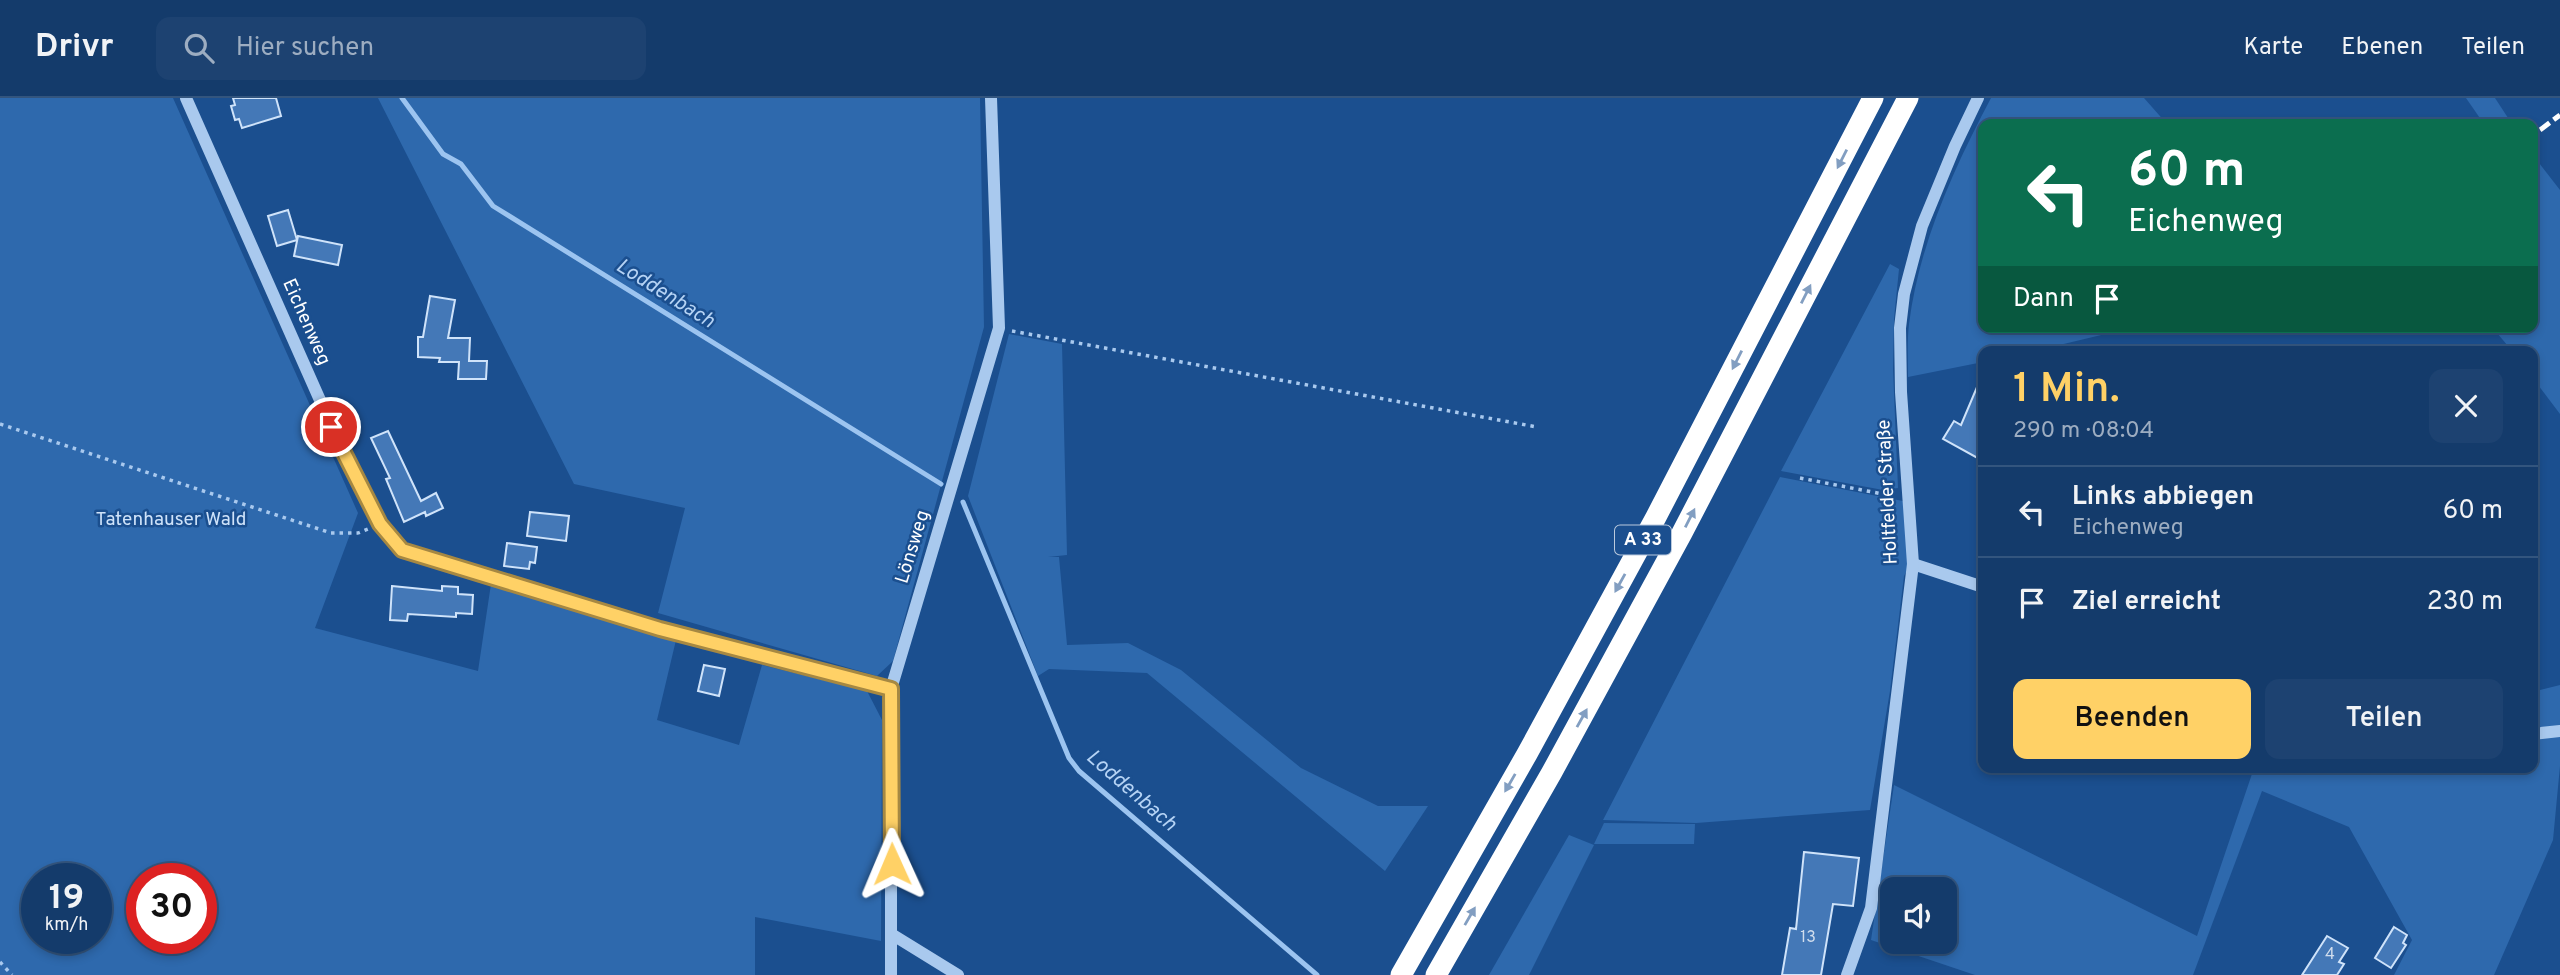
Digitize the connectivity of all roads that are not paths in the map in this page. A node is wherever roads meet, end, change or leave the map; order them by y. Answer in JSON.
{"nodes":[{"id":1,"x":186,"y":98,"type":"edge"},
{"id":2,"x":991,"y":98,"type":"edge"},
{"id":3,"x":1873,"y":98,"type":"edge"},
{"id":4,"x":1908,"y":98,"type":"edge"},
{"id":5,"x":1978,"y":98,"type":"edge"},
{"id":6,"x":1913,"y":564,"type":"junction"},
{"id":7,"x":1978,"y":585,"type":"edge"},
{"id":8,"x":891,"y":689,"type":"junction"},
{"id":9,"x":2560,"y":732,"type":"edge"},
{"id":10,"x":2538,"y":734,"type":"edge"},
{"id":11,"x":893,"y":935,"type":"junction"},
{"id":12,"x":891,"y":975,"type":"edge"},
{"id":13,"x":958,"y":975,"type":"edge"},
{"id":14,"x":1401,"y":975,"type":"edge"},
{"id":15,"x":1436,"y":975,"type":"edge"},
{"id":16,"x":1847,"y":975,"type":"edge"}],
"edges":[{"from":1,"to":8,"type":"street","name":"Eichenweg"},
{"from":2,"to":8,"type":"street","name":"Lönsweg"},
{"from":3,"to":14,"type":"highway","number":"A 33","one_way":true},
{"from":15,"to":4,"type":"highway","number":"A 33","one_way":true},
{"from":5,"to":6,"type":"street","name":"Holtfelder Straße"},
{"from":6,"to":7,"type":"street"},
{"from":6,"to":16,"type":"street","name":"Holtfelder Straße"},
{"from":8,"to":11,"type":"street","name":"Lönsweg"},
{"from":9,"to":10,"type":"street"},
{"from":11,"to":12,"type":"street","name":"Lönsweg"},
{"from":11,"to":13,"type":"street"}]}
